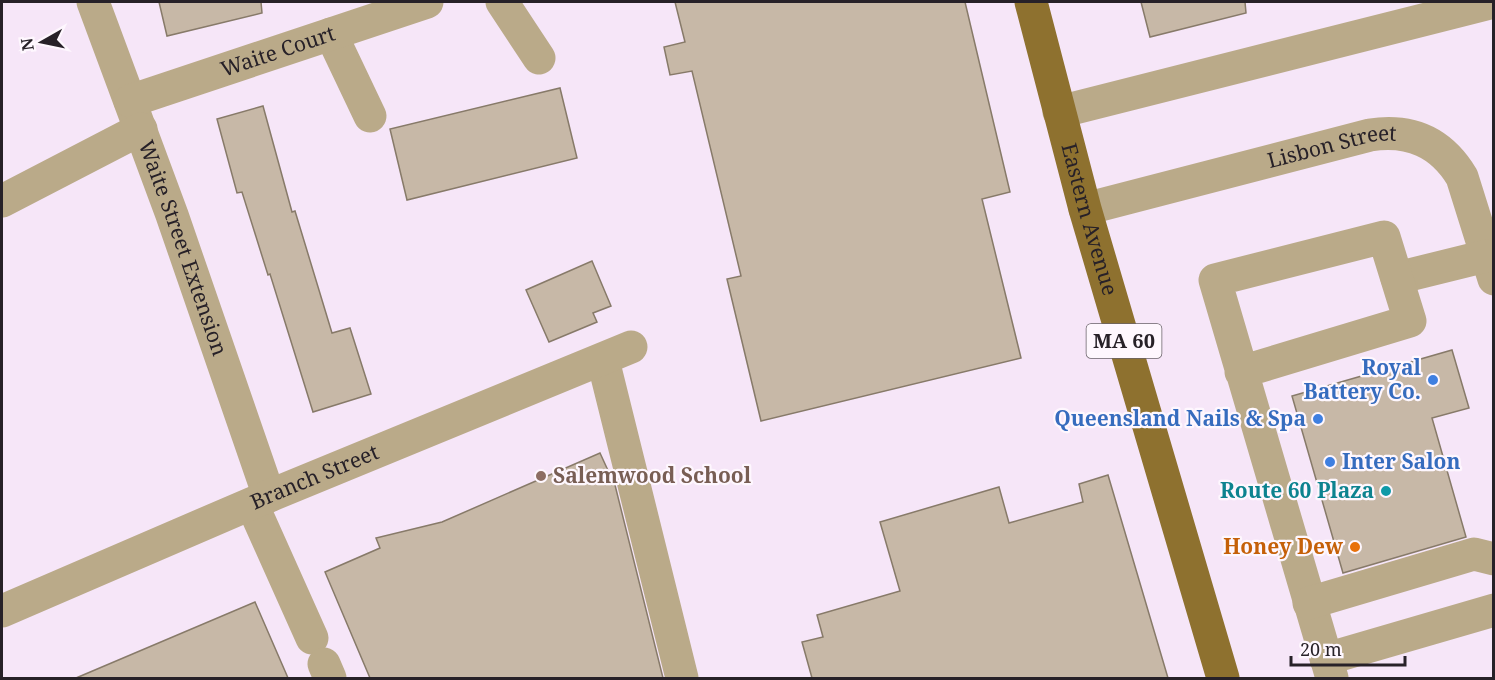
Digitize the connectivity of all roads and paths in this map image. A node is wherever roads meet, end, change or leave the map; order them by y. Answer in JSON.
{"nodes":[{"id":1,"x":93,"y":2,"type":"edge"},
{"id":2,"x":427,"y":2,"type":"edge"},
{"id":3,"x":502,"y":2,"type":"edge"},
{"id":4,"x":1031,"y":2,"type":"edge"},
{"id":5,"x":1494,"y":2,"type":"edge"},
{"id":6,"x":331,"y":34,"type":"junction"},
{"id":7,"x":539,"y":58,"type":"dead end"},
{"id":8,"x":1059,"y":112,"type":"junction"},
{"id":9,"x":135,"y":115,"type":"junction"},
{"id":10,"x":370,"y":116,"type":"dead end"},
{"id":11,"x":2,"y":201,"type":"edge"},
{"id":12,"x":1085,"y":209,"type":"junction"},
{"id":13,"x":1488,"y":249,"type":"edge"},
{"id":14,"x":1397,"y":278,"type":"junction"},
{"id":15,"x":1241,"y":372,"type":"junction"},
{"id":16,"x":260,"y":500,"type":"junction"},
{"id":17,"x":1494,"y":559,"type":"edge"},
{"id":18,"x":1309,"y":603,"type":"junction"},
{"id":19,"x":1494,"y":610,"type":"edge"},
{"id":20,"x":2,"y":611,"type":"edge"},
{"id":21,"x":322,"y":660,"type":"edge"},
{"id":22,"x":1329,"y":669,"type":"edge"},
{"id":23,"x":682,"y":678,"type":"edge"},
{"id":24,"x":1223,"y":678,"type":"edge"}],
"edges":[{"from":1,"to":9,"type":"street","name":"Waite Street Extension"},
{"from":2,"to":6,"type":"street","name":"Waite Court"},
{"from":3,"to":7,"type":"street"},
{"from":4,"to":8,"type":"main road","name":"Eastern Avenue","number":"MA 60"},
{"from":5,"to":8,"type":"street"},
{"from":6,"to":9,"type":"street","name":"Waite Court"},
{"from":6,"to":10,"type":"street"},
{"from":8,"to":12,"type":"main road","name":"Eastern Avenue","number":"MA 60"},
{"from":9,"to":11,"type":"street","name":"Waite Court"},
{"from":9,"to":16,"type":"street","name":"Waite Street Extension"},
{"from":12,"to":13,"type":"street","name":"Lisbon Street"},
{"from":12,"to":24,"type":"main road","name":"Eastern Avenue","number":"MA 60"},
{"from":13,"to":14,"type":"street"},
{"from":14,"to":15,"type":"street"},
{"from":14,"to":15,"type":"street"},
{"from":15,"to":18,"type":"street"},
{"from":16,"to":20,"type":"street","name":"Branch Street"},
{"from":16,"to":21,"type":"street","name":"Waite Street Extension"},
{"from":16,"to":23,"type":"street","name":"Branch Street"},
{"from":17,"to":18,"type":"street"},
{"from":18,"to":22,"type":"street"},
{"from":19,"to":22,"type":"street"}]}
